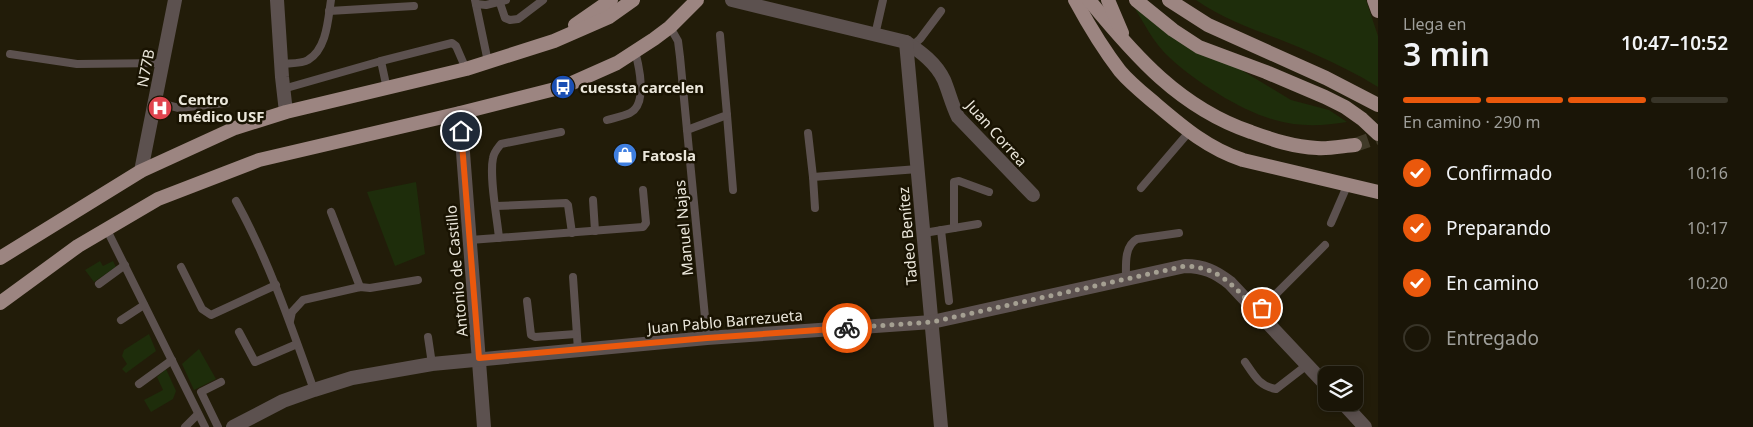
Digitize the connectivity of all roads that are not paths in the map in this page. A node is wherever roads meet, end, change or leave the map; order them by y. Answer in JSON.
{"nodes":[{"id":1,"x":174,"y":0,"type":"edge"},
{"id":2,"x":277,"y":0,"type":"edge"},
{"id":3,"x":331,"y":0,"type":"edge"},
{"id":4,"x":543,"y":0,"type":"edge"},
{"id":5,"x":612,"y":0,"type":"edge"},
{"id":6,"x":633,"y":0,"type":"edge"},
{"id":7,"x":697,"y":0,"type":"edge"},
{"id":8,"x":732,"y":0,"type":"edge"},
{"id":9,"x":883,"y":0,"type":"edge"},
{"id":10,"x":1075,"y":0,"type":"edge"},
{"id":11,"x":1089,"y":0,"type":"edge"},
{"id":12,"x":1108,"y":0,"type":"edge"},
{"id":13,"x":1136,"y":0,"type":"edge"},
{"id":14,"x":1169,"y":0,"type":"edge"},
{"id":15,"x":1374,"y":0,"type":"edge"},
{"id":16,"x":502,"y":1,"type":"edge"},
{"id":17,"x":476,"y":2,"type":"edge"},
{"id":18,"x":414,"y":6,"type":"dead end"},
{"id":19,"x":329,"y":11,"type":"junction"},
{"id":20,"x":941,"y":11,"type":"dead end"},
{"id":21,"x":1378,"y":11,"type":"edge"},
{"id":22,"x":670,"y":27,"type":"junction"},
{"id":23,"x":720,"y":35,"type":"dead end"},
{"id":24,"x":875,"y":35,"type":"junction"},
{"id":25,"x":554,"y":41,"type":"junction"},
{"id":26,"x":909,"y":44,"type":"junction"},
{"id":27,"x":1130,"y":49,"type":"junction"},
{"id":28,"x":635,"y":52,"type":"junction"},
{"id":29,"x":10,"y":54,"type":"dead end"},
{"id":30,"x":381,"y":61,"type":"junction"},
{"id":31,"x":488,"y":62,"type":"junction"},
{"id":32,"x":163,"y":63,"type":"junction"},
{"id":33,"x":281,"y":64,"type":"junction"},
{"id":34,"x":466,"y":69,"type":"junction"},
{"id":35,"x":283,"y":89,"type":"junction"},
{"id":36,"x":387,"y":89,"type":"junction"},
{"id":37,"x":155,"y":102,"type":"junction"},
{"id":38,"x":226,"y":103,"type":"dead end"},
{"id":39,"x":1378,"y":105,"type":"edge"},
{"id":40,"x":286,"y":112,"type":"junction"},
{"id":41,"x":460,"y":113,"type":"junction"},
{"id":42,"x":727,"y":115,"type":"junction"},
{"id":43,"x":607,"y":120,"type":"dead end"},
{"id":44,"x":687,"y":130,"type":"junction"},
{"id":45,"x":561,"y":132,"type":"dead end"},
{"id":46,"x":1189,"y":132,"type":"junction"},
{"id":47,"x":808,"y":133,"type":"dead end"},
{"id":48,"x":1378,"y":134,"type":"edge"},
{"id":49,"x":1355,"y":145,"type":"tunnel mouth"},
{"id":50,"x":918,"y":169,"type":"junction"},
{"id":51,"x":141,"y":171,"type":"junction"},
{"id":52,"x":813,"y":177,"type":"junction"},
{"id":53,"x":1347,"y":186,"type":"junction"},
{"id":54,"x":1141,"y":188,"type":"dead end"},
{"id":55,"x":643,"y":190,"type":"dead end"},
{"id":56,"x":733,"y":190,"type":"dead end"},
{"id":57,"x":989,"y":192,"type":"dead end"},
{"id":58,"x":1378,"y":192,"type":"edge"},
{"id":59,"x":1033,"y":195,"type":"dead end"},
{"id":60,"x":593,"y":200,"type":"dead end"},
{"id":61,"x":236,"y":201,"type":"dead end"},
{"id":62,"x":496,"y":206,"type":"junction"},
{"id":63,"x":815,"y":208,"type":"dead end"},
{"id":64,"x":332,"y":212,"type":"dead end"},
{"id":65,"x":1330,"y":223,"type":"dead end"},
{"id":66,"x":978,"y":224,"type":"dead end"},
{"id":67,"x":954,"y":228,"type":"junction"},
{"id":68,"x":107,"y":230,"type":"junction"},
{"id":69,"x":942,"y":230,"type":"junction"},
{"id":70,"x":596,"y":231,"type":"junction"},
{"id":71,"x":572,"y":233,"type":"junction"},
{"id":72,"x":924,"y":234,"type":"junction"},
{"id":73,"x":1179,"y":234,"type":"dead end"},
{"id":74,"x":499,"y":238,"type":"junction"},
{"id":75,"x":470,"y":240,"type":"junction"},
{"id":76,"x":1325,"y":245,"type":"dead end"},
{"id":77,"x":0,"y":258,"type":"edge"},
{"id":78,"x":125,"y":265,"type":"junction"},
{"id":79,"x":181,"y":267,"type":"dead end"},
{"id":80,"x":573,"y":277,"type":"dead end"},
{"id":81,"x":1126,"y":278,"type":"junction"},
{"id":82,"x":418,"y":280,"type":"dead end"},
{"id":83,"x":100,"y":284,"type":"dead end"},
{"id":84,"x":276,"y":285,"type":"junction"},
{"id":85,"x":360,"y":287,"type":"junction"},
{"id":86,"x":527,"y":301,"type":"dead end"},
{"id":87,"x":949,"y":301,"type":"dead end"},
{"id":88,"x":0,"y":302,"type":"edge"},
{"id":89,"x":144,"y":305,"type":"junction"},
{"id":90,"x":1258,"y":312,"type":"junction"},
{"id":91,"x":121,"y":320,"type":"dead end"},
{"id":92,"x":932,"y":322,"type":"junction"},
{"id":93,"x":290,"y":323,"type":"junction"},
{"id":94,"x":240,"y":332,"type":"dead end"},
{"id":95,"x":576,"y":334,"type":"junction"},
{"id":96,"x":428,"y":337,"type":"dead end"},
{"id":97,"x":707,"y":338,"type":"junction"},
{"id":98,"x":296,"y":344,"type":"junction"},
{"id":99,"x":578,"y":350,"type":"junction"},
{"id":100,"x":479,"y":358,"type":"junction"},
{"id":101,"x":172,"y":360,"type":"junction"},
{"id":102,"x":1245,"y":362,"type":"dead end"},
{"id":103,"x":432,"y":364,"type":"junction"},
{"id":104,"x":1307,"y":365,"type":"junction"},
{"id":105,"x":1318,"y":377,"type":"edge"},
{"id":106,"x":221,"y":382,"type":"dead end"},
{"id":107,"x":139,"y":384,"type":"dead end"},
{"id":108,"x":314,"y":390,"type":"junction"},
{"id":109,"x":1351,"y":411,"type":"edge"},
{"id":110,"x":198,"y":414,"type":"junction"},
{"id":111,"x":185,"y":427,"type":"edge"},
{"id":112,"x":205,"y":427,"type":"edge"},
{"id":113,"x":218,"y":427,"type":"edge"},
{"id":114,"x":233,"y":427,"type":"edge"},
{"id":115,"x":484,"y":427,"type":"edge"},
{"id":116,"x":941,"y":427,"type":"edge"},
{"id":117,"x":1366,"y":427,"type":"edge"}],
"edges":[{"from":1,"to":32,"type":"street","name":"N77B"},
{"from":2,"to":33,"type":"street"},
{"from":3,"to":19,"type":"lane"},
{"from":4,"to":16,"type":"lane"},
{"from":5,"to":25,"type":"main road"},
{"from":6,"to":25,"type":"main road"},
{"from":7,"to":22,"type":"main road"},
{"from":8,"to":24,"type":"street","name":"Juan Correa"},
{"from":9,"to":24,"type":"lane"},
{"from":10,"to":46,"type":"main road"},
{"from":11,"to":27,"type":"main road"},
{"from":12,"to":27,"type":"main road"},
{"from":13,"to":48,"type":"main road"},
{"from":14,"to":39,"type":"main road"},
{"from":15,"to":21,"type":"main road"},
{"from":16,"to":17,"type":"lane"},
{"from":17,"to":31,"type":"lane"},
{"from":18,"to":19,"type":"lane"},
{"from":19,"to":33,"type":"lane"},
{"from":20,"to":26,"type":"lane"},
{"from":22,"to":28,"type":"main road"},
{"from":22,"to":44,"type":"lane","name":"Manuel Najas"},
{"from":23,"to":42,"type":"lane"},
{"from":24,"to":26,"type":"street","name":"Juan Correa"},
{"from":25,"to":31,"type":"main road"},
{"from":26,"to":50,"type":"street","name":"Tadeo Benítez"},
{"from":26,"to":59,"type":"street","name":"Juan Correa"},
{"from":27,"to":49,"type":"main road"},
{"from":28,"to":41,"type":"main road"},
{"from":28,"to":43,"type":"lane"},
{"from":29,"to":32,"type":"lane"},
{"from":30,"to":34,"type":"lane"},
{"from":30,"to":35,"type":"lane"},
{"from":30,"to":36,"type":"lane"},
{"from":31,"to":34,"type":"main road"},
{"from":32,"to":37,"type":"street","name":"N77B"},
{"from":33,"to":35,"type":"street"},
{"from":34,"to":36,"type":"main road"},
{"from":35,"to":40,"type":"street"},
{"from":36,"to":40,"type":"main road"},
{"from":37,"to":38,"type":"lane"},
{"from":37,"to":51,"type":"street","name":"N77B"},
{"from":40,"to":51,"type":"main road"},
{"from":41,"to":68,"type":"main road"},
{"from":41,"to":75,"type":"street","name":"Antonio de Castillo"},
{"from":42,"to":44,"type":"lane"},
{"from":42,"to":56,"type":"lane"},
{"from":44,"to":97,"type":"lane","name":"Manuel Najas"},
{"from":45,"to":62,"type":"lane"},
{"from":46,"to":53,"type":"main road"},
{"from":46,"to":54,"type":"lane"},
{"from":47,"to":52,"type":"lane"},
{"from":50,"to":52,"type":"lane"},
{"from":50,"to":72,"type":"street","name":"Tadeo Benítez"},
{"from":51,"to":77,"type":"main road"},
{"from":52,"to":63,"type":"lane"},
{"from":53,"to":58,"type":"main road"},
{"from":53,"to":65,"type":"lane"},
{"from":55,"to":70,"type":"lane"},
{"from":57,"to":67,"type":"lane"},
{"from":60,"to":70,"type":"lane"},
{"from":61,"to":84,"type":"lane"},
{"from":62,"to":71,"type":"lane"},
{"from":62,"to":74,"type":"lane"},
{"from":64,"to":85,"type":"lane"},
{"from":66,"to":67,"type":"lane"},
{"from":67,"to":69,"type":"lane"},
{"from":68,"to":78,"type":"lane"},
{"from":68,"to":88,"type":"main road"},
{"from":69,"to":72,"type":"lane"},
{"from":69,"to":87,"type":"lane"},
{"from":70,"to":71,"type":"lane"},
{"from":71,"to":74,"type":"lane"},
{"from":72,"to":92,"type":"street","name":"Tadeo Benítez"},
{"from":73,"to":81,"type":"lane"},
{"from":74,"to":75,"type":"lane"},
{"from":75,"to":100,"type":"street","name":"Antonio de Castillo"},
{"from":76,"to":90,"type":"lane"},
{"from":78,"to":83,"type":"lane"},
{"from":78,"to":89,"type":"lane"},
{"from":79,"to":84,"type":"lane"},
{"from":80,"to":95,"type":"lane"},
{"from":81,"to":90,"type":"street","name":"Juan Pablo Barrezueta"},
{"from":81,"to":92,"type":"street","name":"Juan Pablo Barrezueta"},
{"from":82,"to":85,"type":"lane"},
{"from":84,"to":93,"type":"lane"},
{"from":85,"to":93,"type":"lane"},
{"from":86,"to":95,"type":"lane"},
{"from":89,"to":91,"type":"lane"},
{"from":89,"to":101,"type":"lane"},
{"from":90,"to":104,"type":"street","name":"Juan Pablo Barrezueta"},
{"from":92,"to":97,"type":"street","name":"Juan Pablo Barrezueta"},
{"from":92,"to":116,"type":"street","name":"Tadeo Benítez"},
{"from":93,"to":98,"type":"lane"},
{"from":94,"to":98,"type":"lane"},
{"from":95,"to":99,"type":"lane"},
{"from":96,"to":103,"type":"lane"},
{"from":97,"to":99,"type":"street","name":"Juan Pablo Barrezueta"},
{"from":98,"to":108,"type":"lane"},
{"from":99,"to":100,"type":"street","name":"Juan Pablo Barrezueta"},
{"from":100,"to":103,"type":"street","name":"Juan Pablo Barrezueta"},
{"from":100,"to":115,"type":"street","name":"Antonio de Castillo"},
{"from":101,"to":107,"type":"lane"},
{"from":101,"to":110,"type":"lane"},
{"from":102,"to":104,"type":"lane"},
{"from":103,"to":108,"type":"street","name":"Juan Pablo Barrezueta"},
{"from":104,"to":105,"type":"street","name":"Juan Pablo Barrezueta"},
{"from":106,"to":113,"type":"lane"},
{"from":108,"to":114,"type":"street","name":"Juan Pablo Barrezueta"},
{"from":109,"to":117,"type":"street"},
{"from":110,"to":111,"type":"lane"},
{"from":110,"to":112,"type":"lane"}]}
